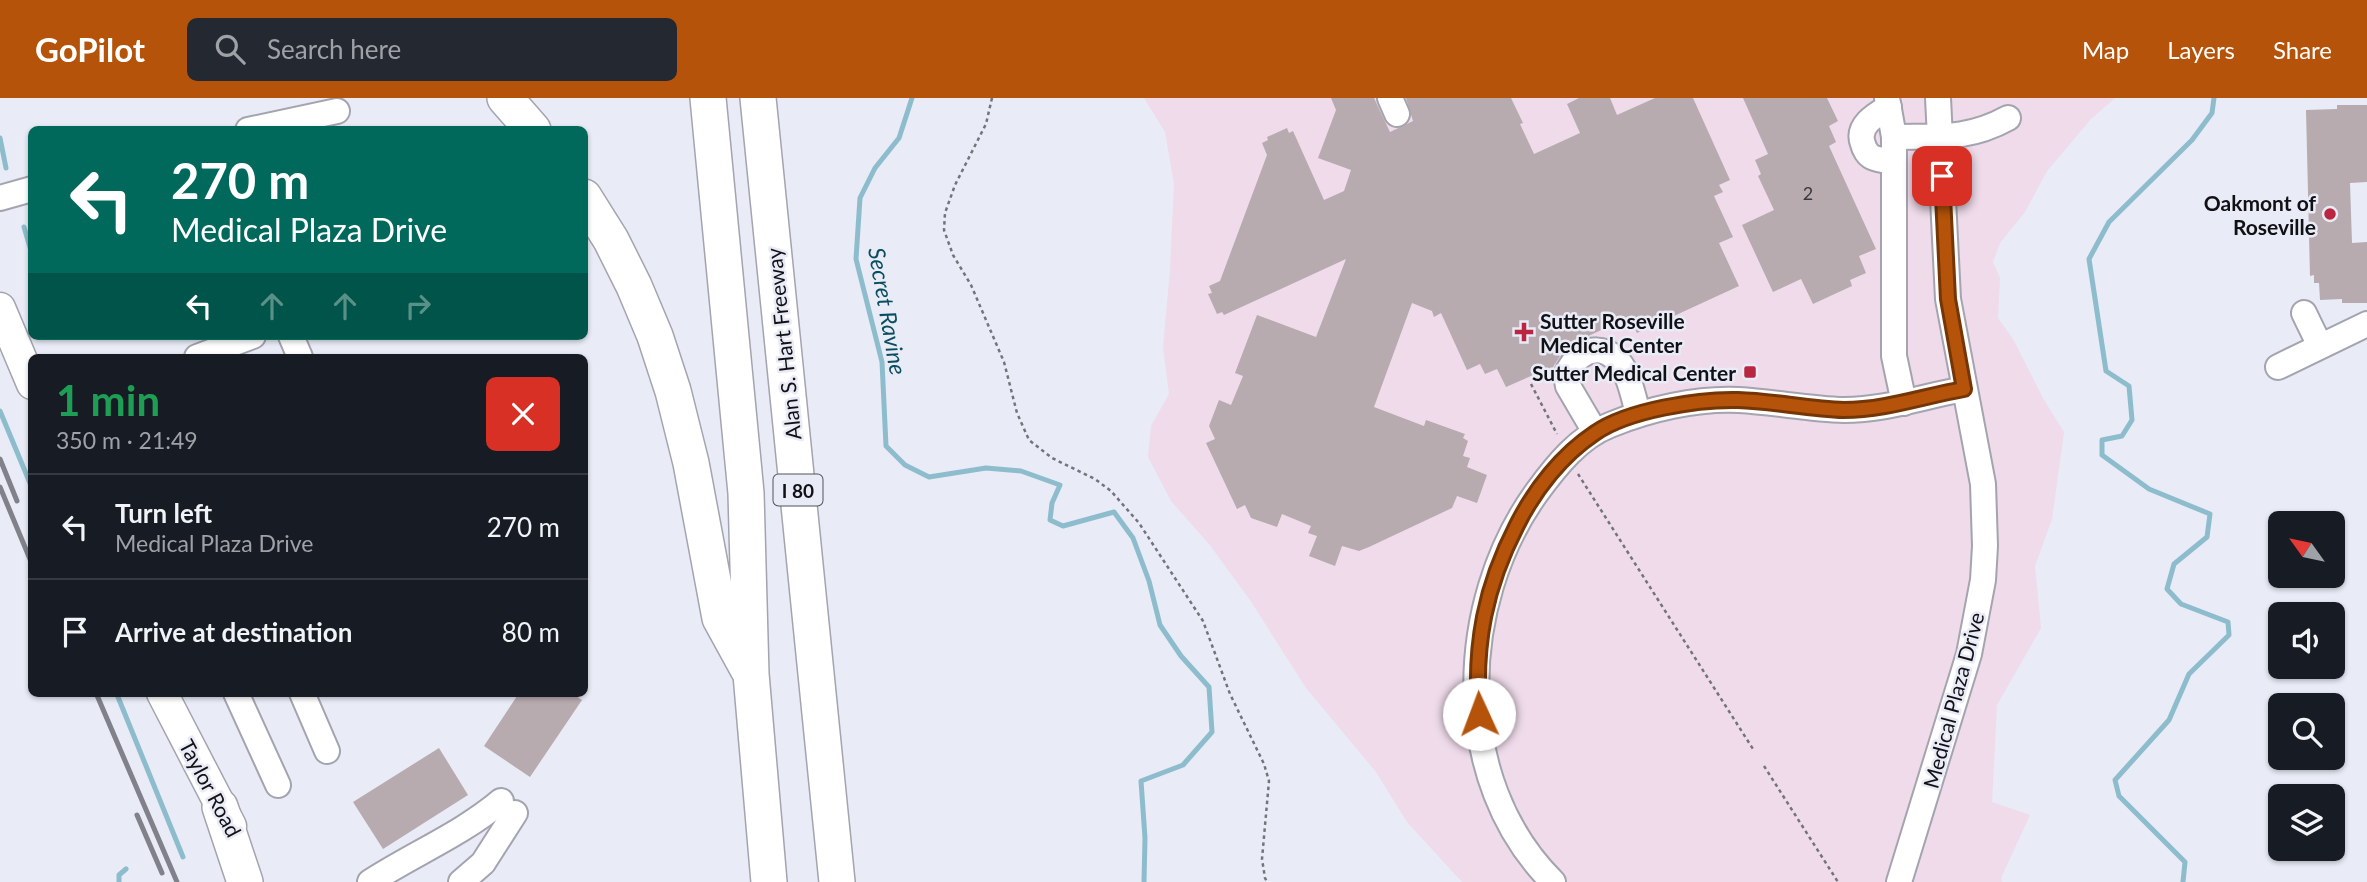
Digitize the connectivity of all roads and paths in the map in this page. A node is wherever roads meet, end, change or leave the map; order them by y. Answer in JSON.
{"nodes":[{"id":1,"x":505,"y":98,"type":"edge"},
{"id":2,"x":708,"y":98,"type":"edge"},
{"id":3,"x":758,"y":98,"type":"edge"},
{"id":4,"x":992,"y":98,"type":"edge"},
{"id":5,"x":1938,"y":98,"type":"edge"},
{"id":6,"x":1888,"y":103,"type":"edge"},
{"id":7,"x":337,"y":111,"type":"dead end"},
{"id":8,"x":2008,"y":118,"type":"dead end"},
{"id":9,"x":267,"y":126,"type":"edge"},
{"id":10,"x":530,"y":126,"type":"edge"},
{"id":11,"x":1941,"y":136,"type":"junction"},
{"id":12,"x":1894,"y":137,"type":"junction"},
{"id":13,"x":1894,"y":162,"type":"junction"},
{"id":14,"x":28,"y":190,"type":"edge"},
{"id":15,"x":0,"y":198,"type":"edge"},
{"id":16,"x":588,"y":204,"type":"edge"},
{"id":17,"x":0,"y":308,"type":"edge"},
{"id":18,"x":2304,"y":313,"type":"dead end"},
{"id":19,"x":2367,"y":324,"type":"edge"},
{"id":20,"x":242,"y":340,"type":"edge"},
{"id":21,"x":2320,"y":346,"type":"junction"},
{"id":22,"x":205,"y":354,"type":"edge"},
{"id":23,"x":2278,"y":367,"type":"dead end"},
{"id":24,"x":28,"y":374,"type":"edge"},
{"id":25,"x":1531,"y":384,"type":"dead end"},
{"id":26,"x":1964,"y":389,"type":"junction"},
{"id":27,"x":1904,"y":403,"type":"junction"},
{"id":28,"x":1638,"y":414,"type":"junction"},
{"id":29,"x":1595,"y":432,"type":"junction"},
{"id":30,"x":1568,"y":455,"type":"junction"},
{"id":31,"x":751,"y":674,"type":"junction"},
{"id":32,"x":164,"y":697,"type":"edge"},
{"id":33,"x":238,"y":697,"type":"edge"},
{"id":34,"x":304,"y":697,"type":"edge"},
{"id":35,"x":1753,"y":749,"type":"dead end"},
{"id":36,"x":327,"y":751,"type":"dead end"},
{"id":37,"x":1764,"y":766,"type":"dead end"},
{"id":38,"x":278,"y":785,"type":"dead end"},
{"id":39,"x":220,"y":807,"type":"junction"},
{"id":40,"x":245,"y":882,"type":"edge"},
{"id":41,"x":261,"y":882,"type":"edge"},
{"id":42,"x":370,"y":882,"type":"edge"},
{"id":43,"x":461,"y":882,"type":"edge"},
{"id":44,"x":769,"y":882,"type":"edge"},
{"id":45,"x":837,"y":882,"type":"edge"},
{"id":46,"x":1267,"y":882,"type":"edge"},
{"id":47,"x":1553,"y":882,"type":"edge"},
{"id":48,"x":1838,"y":882,"type":"edge"},
{"id":49,"x":1899,"y":882,"type":"edge"}],
"edges":[{"from":1,"to":10,"type":"highway"},
{"from":2,"to":31,"type":"highway","number":"I 80"},
{"from":3,"to":45,"type":"highway","name":"Alan S. Hart Freeway","number":"I 80"},
{"from":4,"to":46,"type":"path"},
{"from":5,"to":11,"type":"street","name":"Medical Plaza Drive"},
{"from":6,"to":12,"type":"street"},
{"from":6,"to":13,"type":"street"},
{"from":7,"to":9,"type":"street"},
{"from":8,"to":11,"type":"street"},
{"from":11,"to":12,"type":"street"},
{"from":11,"to":26,"type":"street","name":"Medical Plaza Drive"},
{"from":12,"to":13,"type":"street"},
{"from":13,"to":27,"type":"street"},
{"from":14,"to":15,"type":"street"},
{"from":16,"to":31,"type":"highway"},
{"from":17,"to":24,"type":"main road"},
{"from":18,"to":21,"type":"street"},
{"from":19,"to":21,"type":"street"},
{"from":20,"to":22,"type":"street"},
{"from":21,"to":23,"type":"street"},
{"from":25,"to":30,"type":"path"},
{"from":26,"to":27,"type":"street"},
{"from":26,"to":49,"type":"street","name":"Medical Plaza Drive"},
{"from":27,"to":28,"type":"street"},
{"from":28,"to":29,"type":"street"},
{"from":28,"to":29,"type":"street"},
{"from":29,"to":30,"type":"street"},
{"from":30,"to":35,"type":"path"},
{"from":30,"to":47,"type":"street"},
{"from":31,"to":44,"type":"highway","number":"I 80"},
{"from":32,"to":39,"type":"main road","name":"Taylor Road"},
{"from":33,"to":38,"type":"street"},
{"from":34,"to":36,"type":"street"},
{"from":37,"to":48,"type":"path"},
{"from":39,"to":40,"type":"highway"},
{"from":39,"to":41,"type":"main road","name":"Taylor Road"},
{"from":42,"to":43,"type":"street"}]}
